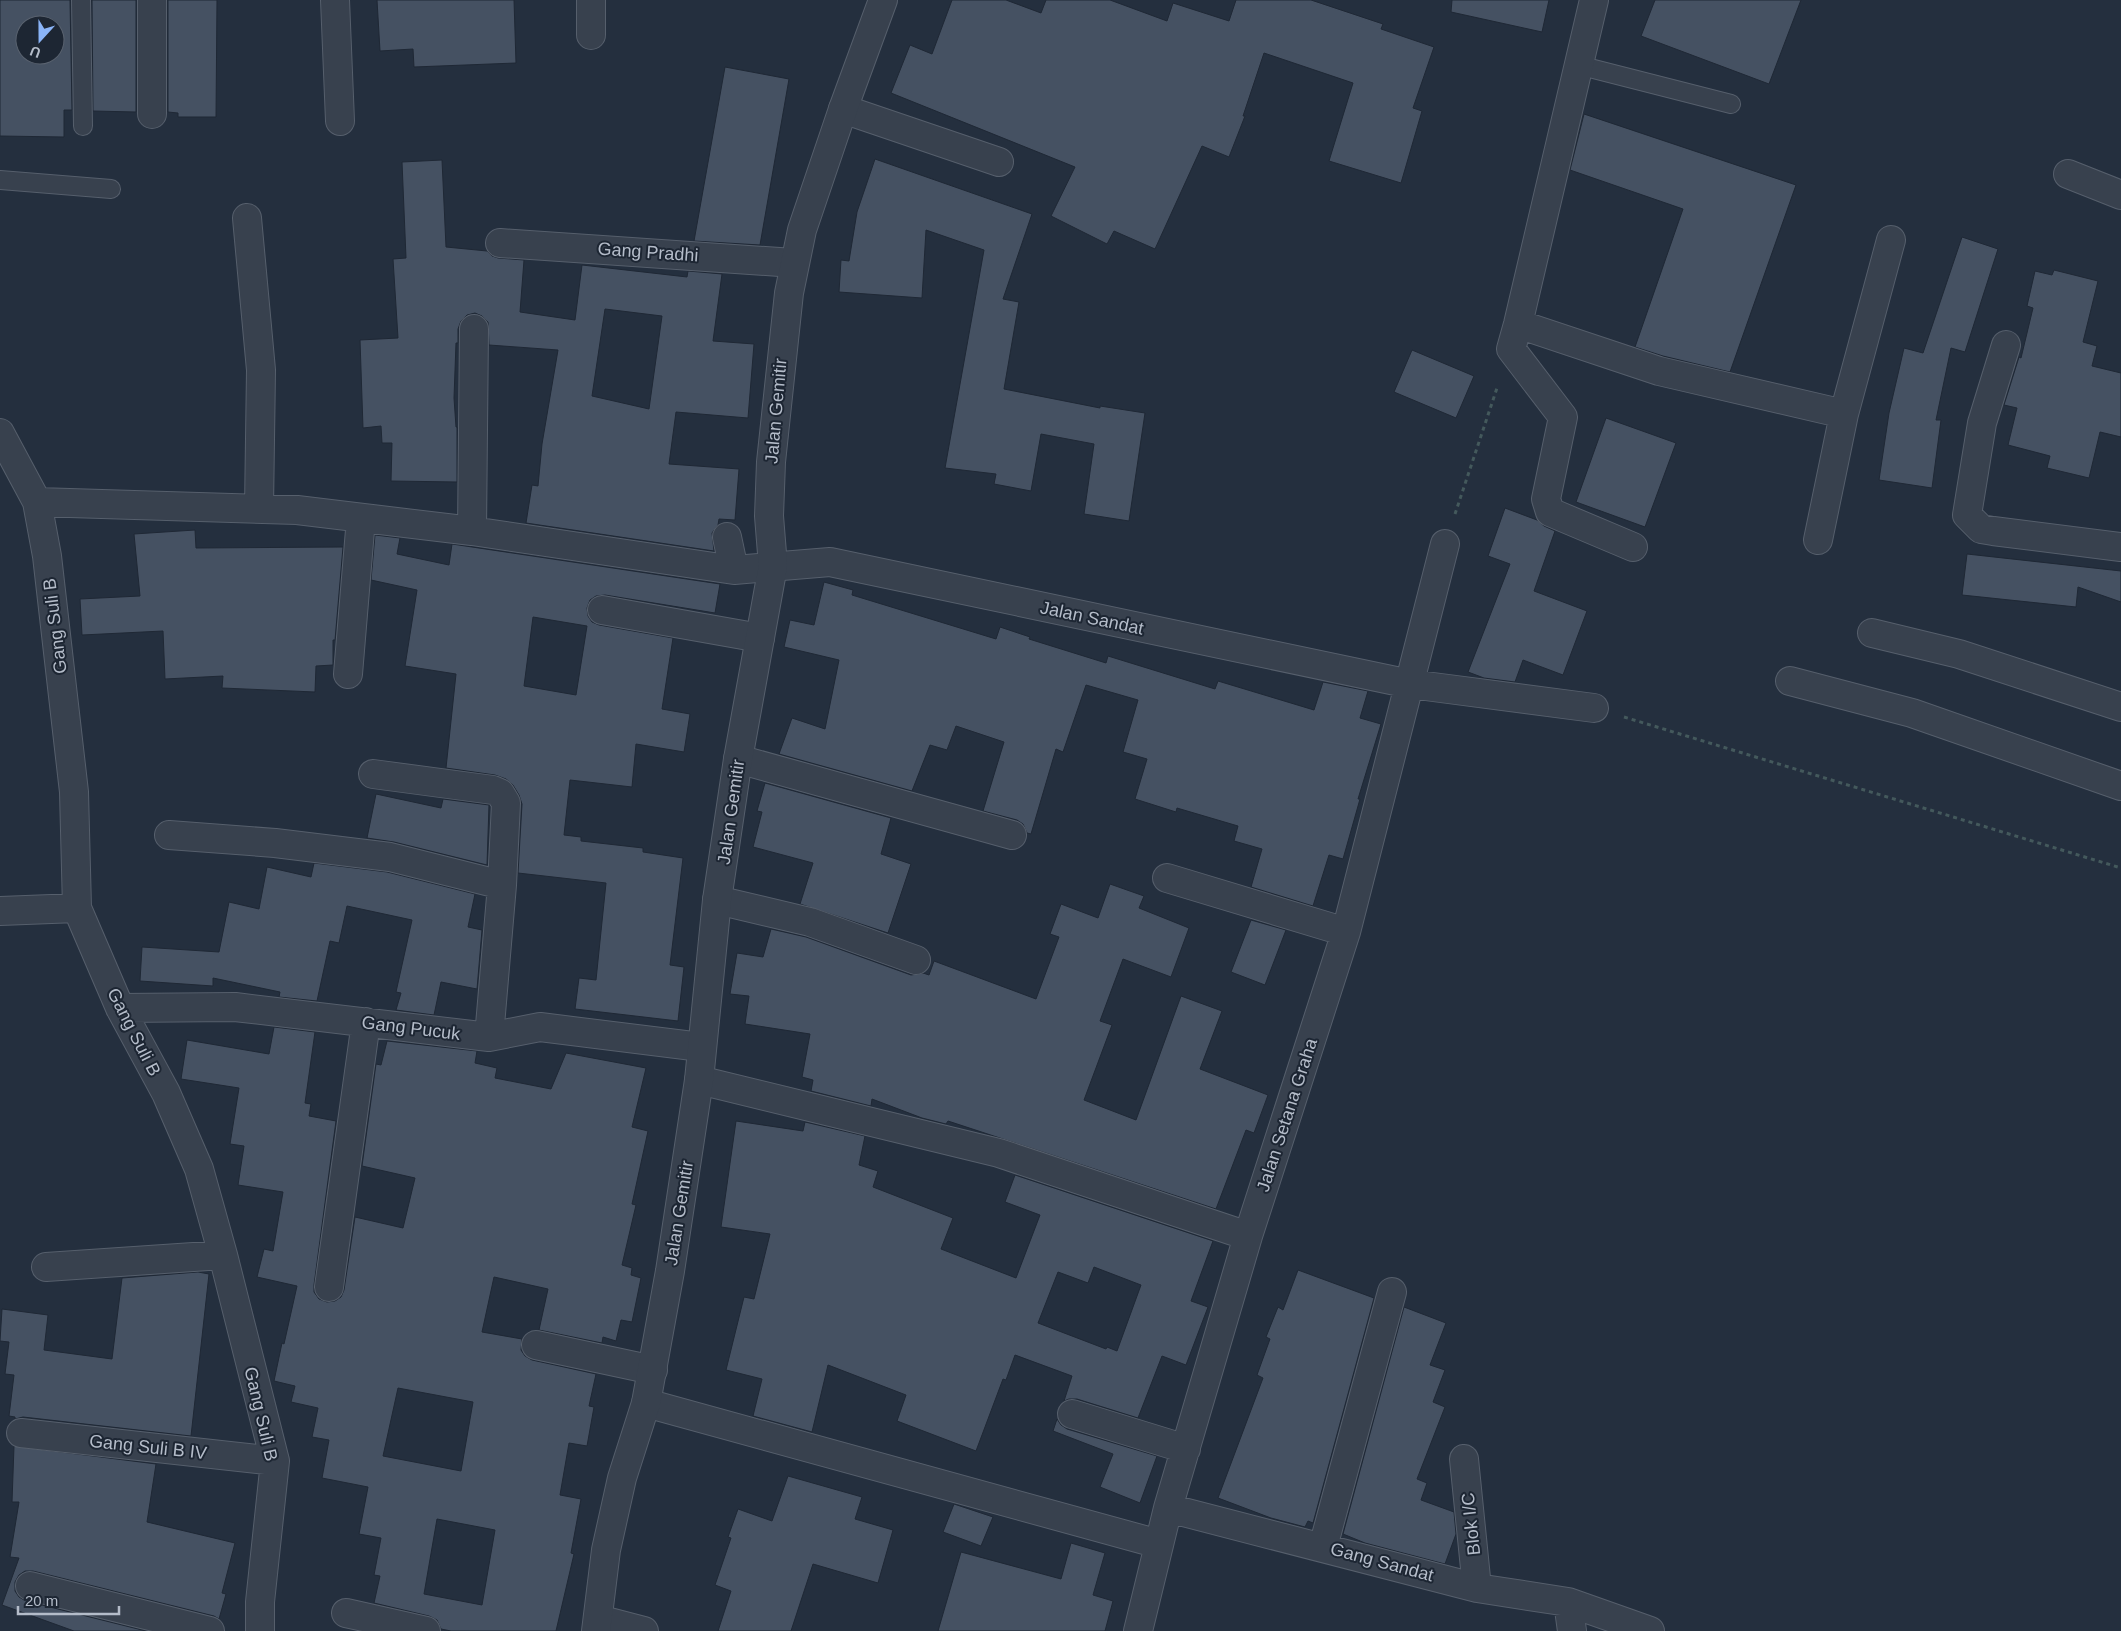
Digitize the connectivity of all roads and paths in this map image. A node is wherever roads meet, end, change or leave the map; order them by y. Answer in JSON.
{"nodes":[{"id":1,"x":81,"y":0,"type":"edge"},
{"id":2,"x":152,"y":0,"type":"edge"},
{"id":3,"x":335,"y":0,"type":"edge"},
{"id":4,"x":591,"y":0,"type":"edge"},
{"id":5,"x":883,"y":0,"type":"edge"},
{"id":6,"x":1594,"y":0,"type":"edge"},
{"id":7,"x":591,"y":35,"type":"dead end"},
{"id":8,"x":1578,"y":65,"type":"junction"},
{"id":9,"x":1731,"y":104,"type":"dead end"},
{"id":10,"x":843,"y":109,"type":"junction"},
{"id":11,"x":152,"y":114,"type":"dead end"},
{"id":12,"x":340,"y":121,"type":"dead end"},
{"id":13,"x":83,"y":126,"type":"dead end"},
{"id":14,"x":999,"y":162,"type":"dead end"},
{"id":15,"x":2068,"y":174,"type":"dead end"},
{"id":16,"x":0,"y":180,"type":"edge"},
{"id":17,"x":111,"y":189,"type":"dead end"},
{"id":18,"x":2121,"y":195,"type":"edge"},
{"id":19,"x":247,"y":218,"type":"dead end"},
{"id":20,"x":1891,"y":240,"type":"dead end"},
{"id":21,"x":500,"y":243,"type":"dead end"},
{"id":22,"x":794,"y":263,"type":"junction"},
{"id":23,"x":474,"y":329,"type":"dead end"},
{"id":24,"x":1514,"y":336,"type":"junction"},
{"id":25,"x":2006,"y":345,"type":"dead end"},
{"id":26,"x":1844,"y":414,"type":"junction"},
{"id":27,"x":0,"y":433,"type":"edge"},
{"id":28,"x":37,"y":502,"type":"junction"},
{"id":29,"x":258,"y":508,"type":"junction"},
{"id":30,"x":361,"y":518,"type":"junction"},
{"id":31,"x":472,"y":530,"type":"junction"},
{"id":32,"x":727,"y":537,"type":"dead end"},
{"id":33,"x":1818,"y":540,"type":"dead end"},
{"id":34,"x":1445,"y":544,"type":"joint"},
{"id":35,"x":1633,"y":547,"type":"dead end"},
{"id":36,"x":2121,"y":547,"type":"edge"},
{"id":37,"x":773,"y":566,"type":"junction"},
{"id":38,"x":734,"y":570,"type":"junction"},
{"id":39,"x":602,"y":610,"type":"dead end"},
{"id":40,"x":1872,"y":633,"type":"dead end"},
{"id":41,"x":760,"y":638,"type":"junction"},
{"id":42,"x":348,"y":674,"type":"dead end"},
{"id":43,"x":1790,"y":681,"type":"dead end"},
{"id":44,"x":1410,"y":684,"type":"junction"},
{"id":45,"x":2121,"y":707,"type":"edge"},
{"id":46,"x":1594,"y":708,"type":"joint"},
{"id":47,"x":738,"y":759,"type":"junction"},
{"id":48,"x":373,"y":774,"type":"dead end"},
{"id":49,"x":2121,"y":786,"type":"edge"},
{"id":50,"x":168,"y":835,"type":"dead end"},
{"id":51,"x":1012,"y":835,"type":"dead end"},
{"id":52,"x":2121,"y":868,"type":"edge"},
{"id":53,"x":1167,"y":878,"type":"dead end"},
{"id":54,"x":502,"y":885,"type":"junction"},
{"id":55,"x":718,"y":900,"type":"junction"},
{"id":56,"x":77,"y":908,"type":"junction"},
{"id":57,"x":0,"y":911,"type":"edge"},
{"id":58,"x":1346,"y":932,"type":"junction"},
{"id":59,"x":916,"y":960,"type":"dead end"},
{"id":60,"x":120,"y":1008,"type":"junction"},
{"id":61,"x":366,"y":1022,"type":"junction"},
{"id":62,"x":489,"y":1037,"type":"junction"},
{"id":63,"x":701,"y":1047,"type":"junction"},
{"id":64,"x":698,"y":1080,"type":"junction"},
{"id":65,"x":1248,"y":1236,"type":"junction"},
{"id":66,"x":223,"y":1255,"type":"junction"},
{"id":67,"x":46,"y":1267,"type":"dead end"},
{"id":68,"x":329,"y":1288,"type":"dead end"},
{"id":69,"x":1392,"y":1292,"type":"dead end"},
{"id":70,"x":536,"y":1345,"type":"dead end"},
{"id":71,"x":653,"y":1370,"type":"junction"},
{"id":72,"x":646,"y":1403,"type":"junction"},
{"id":73,"x":1072,"y":1414,"type":"dead end"},
{"id":74,"x":21,"y":1433,"type":"dead end"},
{"id":75,"x":1186,"y":1449,"type":"junction"},
{"id":76,"x":1464,"y":1459,"type":"dead end"},
{"id":77,"x":275,"y":1461,"type":"junction"},
{"id":78,"x":1168,"y":1508,"type":"junction"},
{"id":79,"x":1159,"y":1544,"type":"junction"},
{"id":80,"x":1323,"y":1547,"type":"junction"},
{"id":81,"x":30,"y":1586,"type":"dead end"},
{"id":82,"x":1477,"y":1588,"type":"junction"},
{"id":83,"x":1568,"y":1602,"type":"junction"},
{"id":84,"x":346,"y":1613,"type":"dead end"},
{"id":85,"x":597,"y":1625,"type":"edge"},
{"id":86,"x":210,"y":1631,"type":"edge"},
{"id":87,"x":260,"y":1631,"type":"edge"},
{"id":88,"x":426,"y":1631,"type":"edge"},
{"id":89,"x":644,"y":1631,"type":"edge"},
{"id":90,"x":1138,"y":1631,"type":"edge"},
{"id":91,"x":1572,"y":1631,"type":"edge"},
{"id":92,"x":1650,"y":1631,"type":"edge"}],
"edges":[{"from":1,"to":13,"type":"lane"},
{"from":2,"to":11,"type":"street"},
{"from":3,"to":12,"type":"street"},
{"from":4,"to":7,"type":"street"},
{"from":5,"to":10,"type":"street","name":"Jalan Gemitir"},
{"from":6,"to":8,"type":"street"},
{"from":8,"to":9,"type":"lane"},
{"from":8,"to":24,"type":"street"},
{"from":10,"to":14,"type":"street"},
{"from":10,"to":22,"type":"street","name":"Jalan Gemitir"},
{"from":15,"to":18,"type":"street"},
{"from":16,"to":17,"type":"lane"},
{"from":19,"to":29,"type":"street"},
{"from":20,"to":26,"type":"street"},
{"from":21,"to":22,"type":"street","name":"Gang Pradhi"},
{"from":22,"to":37,"type":"street","name":"Jalan Gemitir"},
{"from":23,"to":31,"type":"street"},
{"from":24,"to":26,"type":"street"},
{"from":24,"to":34,"type":"path"},
{"from":24,"to":35,"type":"street"},
{"from":25,"to":36,"type":"street"},
{"from":26,"to":33,"type":"street"},
{"from":27,"to":28,"type":"street","name":"Gang Suli B"},
{"from":28,"to":29,"type":"street","name":"Jalan Sandat"},
{"from":28,"to":56,"type":"street","name":"Gang Suli B"},
{"from":29,"to":30,"type":"street","name":"Jalan Sandat"},
{"from":30,"to":31,"type":"street","name":"Jalan Sandat"},
{"from":30,"to":42,"type":"street"},
{"from":31,"to":38,"type":"street","name":"Jalan Sandat"},
{"from":32,"to":38,"type":"street"},
{"from":34,"to":44,"type":"street","name":"Jalan Setana Graha"},
{"from":37,"to":38,"type":"street","name":"Jalan Sandat"},
{"from":37,"to":41,"type":"street","name":"Jalan Gemitir"},
{"from":37,"to":44,"type":"street","name":"Jalan Sandat"},
{"from":39,"to":41,"type":"street"},
{"from":40,"to":45,"type":"street"},
{"from":41,"to":47,"type":"street","name":"Jalan Gemitir"},
{"from":43,"to":49,"type":"street"},
{"from":44,"to":46,"type":"street","name":"Jalan Sandat"},
{"from":44,"to":58,"type":"street","name":"Jalan Setana Graha"},
{"from":46,"to":52,"type":"path"},
{"from":47,"to":51,"type":"street"},
{"from":47,"to":55,"type":"street","name":"Jalan Gemitir"},
{"from":48,"to":54,"type":"street"},
{"from":50,"to":54,"type":"street"},
{"from":53,"to":58,"type":"street"},
{"from":54,"to":62,"type":"street"},
{"from":55,"to":59,"type":"street"},
{"from":55,"to":63,"type":"street","name":"Jalan Gemitir"},
{"from":56,"to":57,"type":"street"},
{"from":56,"to":60,"type":"street","name":"Gang Suli B"},
{"from":58,"to":65,"type":"street","name":"Jalan Setana Graha"},
{"from":60,"to":61,"type":"street","name":"Gang Pucuk"},
{"from":60,"to":66,"type":"street","name":"Gang Suli B"},
{"from":61,"to":62,"type":"street","name":"Gang Pucuk"},
{"from":61,"to":68,"type":"street"},
{"from":62,"to":63,"type":"street","name":"Gang Pucuk"},
{"from":63,"to":64,"type":"street","name":"Jalan Gemitir"},
{"from":64,"to":65,"type":"street"},
{"from":64,"to":71,"type":"street","name":"Jalan Gemitir"},
{"from":65,"to":75,"type":"street","name":"Jalan Setana Graha"},
{"from":66,"to":67,"type":"street"},
{"from":66,"to":77,"type":"street","name":"Gang Suli B"},
{"from":69,"to":80,"type":"street"},
{"from":70,"to":71,"type":"street"},
{"from":71,"to":72,"type":"street","name":"Jalan Gemitir"},
{"from":72,"to":79,"type":"street"},
{"from":72,"to":85,"type":"street","name":"Jalan Gemitir"},
{"from":73,"to":75,"type":"street"},
{"from":74,"to":77,"type":"street","name":"Gang Suli B IV"},
{"from":75,"to":78,"type":"street","name":"Jalan Setana Graha"},
{"from":76,"to":82,"type":"street","name":"Blok I/C"},
{"from":77,"to":87,"type":"street","name":"Gang Suli B"},
{"from":78,"to":79,"type":"street","name":"Jalan Setana Graha"},
{"from":78,"to":80,"type":"street","name":"Gang Sandat"},
{"from":79,"to":90,"type":"street"},
{"from":80,"to":82,"type":"street","name":"Gang Sandat"},
{"from":81,"to":86,"type":"street"},
{"from":82,"to":83,"type":"street","name":"Gang Sandat"},
{"from":83,"to":91,"type":"street"},
{"from":83,"to":92,"type":"street","name":"Gang Sandat"},
{"from":84,"to":88,"type":"street"},
{"from":85,"to":89,"type":"street"}]}
